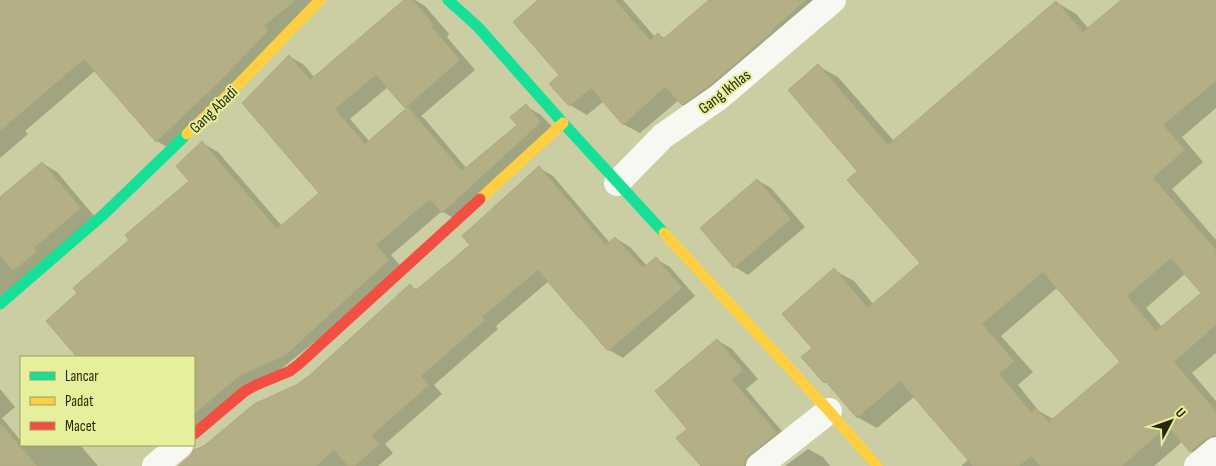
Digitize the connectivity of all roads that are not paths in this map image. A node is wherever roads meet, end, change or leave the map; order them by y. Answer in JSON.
{"nodes":[{"id":1,"x":320,"y":0,"type":"edge"},
{"id":2,"x":448,"y":0,"type":"edge"},
{"id":3,"x":834,"y":0,"type":"edge"},
{"id":4,"x":562,"y":123,"type":"junction"},
{"id":5,"x":617,"y":183,"type":"junction"},
{"id":6,"x":0,"y":304,"type":"edge"},
{"id":7,"x":829,"y":411,"type":"junction"},
{"id":8,"x":195,"y":433,"type":"edge"},
{"id":9,"x":1216,"y":450,"type":"edge"},
{"id":10,"x":759,"y":466,"type":"edge"},
{"id":11,"x":877,"y":466,"type":"edge"},
{"id":12,"x":1197,"y":466,"type":"edge"}],
"edges":[{"from":1,"to":6,"type":"street","name":"Gang Abadi"},
{"from":2,"to":4,"type":"street"},
{"from":3,"to":5,"type":"street","name":"Gang Ikhlas"},
{"from":4,"to":5,"type":"street"},
{"from":4,"to":8,"type":"street"},
{"from":5,"to":7,"type":"street"},
{"from":7,"to":10,"type":"street"},
{"from":7,"to":11,"type":"street"},
{"from":9,"to":12,"type":"street"}]}
